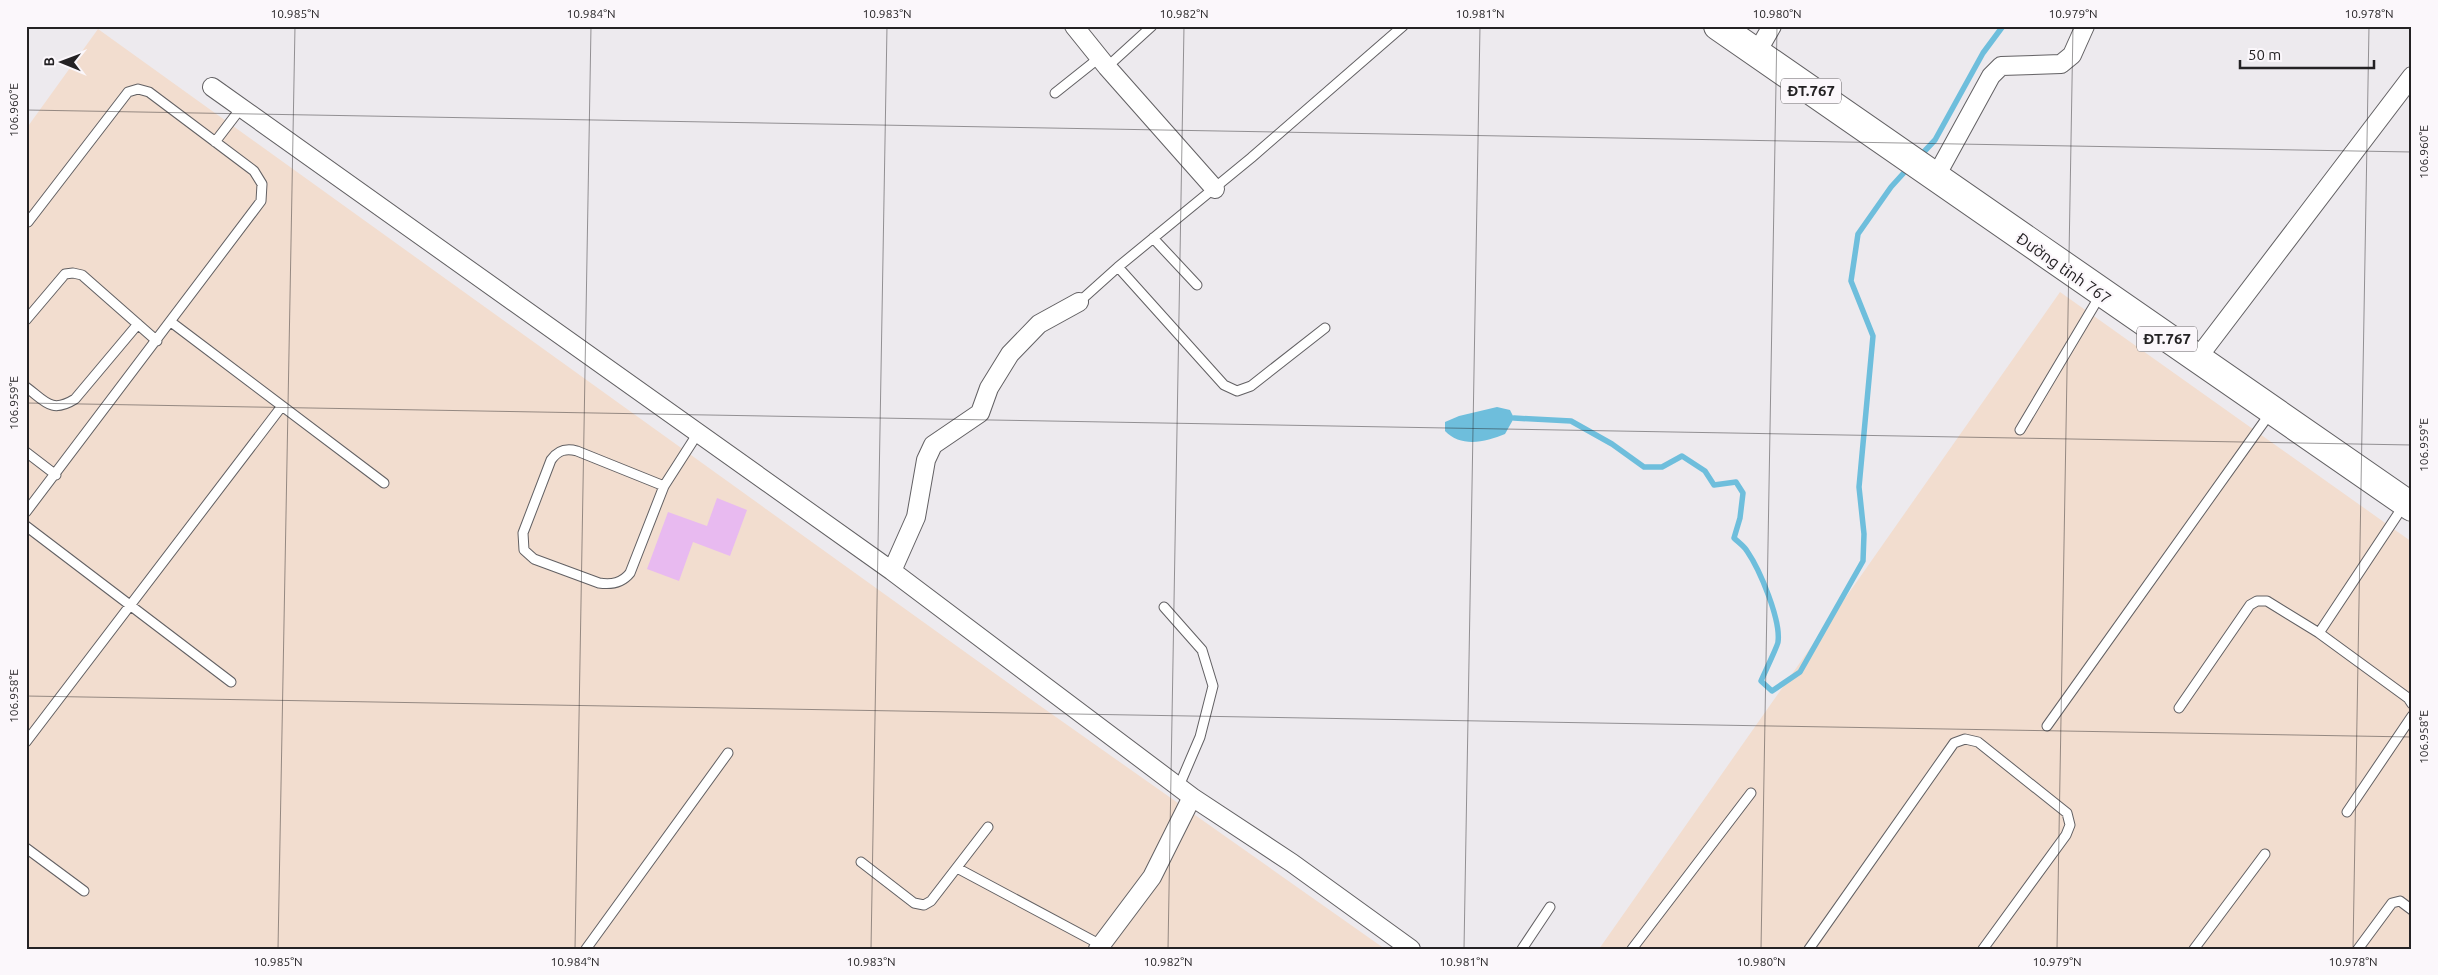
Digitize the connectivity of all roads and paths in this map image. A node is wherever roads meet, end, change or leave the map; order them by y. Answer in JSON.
{"nodes":[{"id":1,"x":1074,"y":26,"type":"edge"},
{"id":2,"x":1152,"y":26,"type":"edge"},
{"id":3,"x":1403,"y":26,"type":"edge"},
{"id":4,"x":1718,"y":26,"type":"edge"},
{"id":5,"x":1772,"y":26,"type":"edge"},
{"id":6,"x":2085,"y":26,"type":"edge"},
{"id":7,"x":1757,"y":52,"type":"junction"},
{"id":8,"x":1103,"y":63,"type":"junction"},
{"id":9,"x":2412,"y":76,"type":"edge"},
{"id":10,"x":212,"y":87,"type":"dead end"},
{"id":11,"x":1055,"y":92,"type":"dead end"},
{"id":12,"x":241,"y":108,"type":"junction"},
{"id":13,"x":215,"y":142,"type":"junction"},
{"id":14,"x":1920,"y":168,"type":"junction"},
{"id":15,"x":1215,"y":189,"type":"junction"},
{"id":16,"x":28,"y":222,"type":"dead end"},
{"id":17,"x":1153,"y":238,"type":"junction"},
{"id":18,"x":1118,"y":267,"type":"junction"},
{"id":19,"x":1197,"y":285,"type":"dead end"},
{"id":20,"x":2101,"y":294,"type":"junction"},
{"id":21,"x":1079,"y":302,"type":"joint"},
{"id":22,"x":26,"y":320,"type":"edge"},
{"id":23,"x":170,"y":322,"type":"junction"},
{"id":24,"x":138,"y":324,"type":"junction"},
{"id":25,"x":1325,"y":328,"type":"dead end"},
{"id":26,"x":157,"y":341,"type":"junction"},
{"id":27,"x":2196,"y":360,"type":"junction"},
{"id":28,"x":26,"y":387,"type":"edge"},
{"id":29,"x":282,"y":406,"type":"junction"},
{"id":30,"x":2272,"y":412,"type":"junction"},
{"id":31,"x":2020,"y":430,"type":"dead end"},
{"id":32,"x":698,"y":433,"type":"junction"},
{"id":33,"x":26,"y":452,"type":"edge"},
{"id":34,"x":56,"y":475,"type":"junction"},
{"id":35,"x":384,"y":483,"type":"dead end"},
{"id":36,"x":664,"y":486,"type":"junction"},
{"id":37,"x":2409,"y":505,"type":"edge"},
{"id":38,"x":26,"y":512,"type":"edge"},
{"id":39,"x":26,"y":526,"type":"edge"},
{"id":40,"x":892,"y":572,"type":"junction"},
{"id":41,"x":130,"y":604,"type":"junction"},
{"id":42,"x":1164,"y":607,"type":"dead end"},
{"id":43,"x":2319,"y":633,"type":"junction"},
{"id":44,"x":231,"y":682,"type":"dead end"},
{"id":45,"x":2412,"y":704,"type":"edge"},
{"id":46,"x":2179,"y":708,"type":"dead end"},
{"id":47,"x":2412,"y":716,"type":"edge"},
{"id":48,"x":2047,"y":726,"type":"dead end"},
{"id":49,"x":26,"y":742,"type":"edge"},
{"id":50,"x":728,"y":752,"type":"dead end"},
{"id":51,"x":1178,"y":786,"type":"junction"},
{"id":52,"x":1751,"y":793,"type":"dead end"},
{"id":53,"x":1192,"y":797,"type":"junction"},
{"id":54,"x":2347,"y":812,"type":"dead end"},
{"id":55,"x":988,"y":826,"type":"dead end"},
{"id":56,"x":26,"y":848,"type":"edge"},
{"id":57,"x":2265,"y":854,"type":"dead end"},
{"id":58,"x":861,"y":862,"type":"dead end"},
{"id":59,"x":957,"y":868,"type":"junction"},
{"id":60,"x":84,"y":891,"type":"dead end"},
{"id":61,"x":1550,"y":907,"type":"dead end"},
{"id":62,"x":2412,"y":910,"type":"edge"},
{"id":63,"x":1099,"y":947,"type":"edge"},
{"id":64,"x":586,"y":949,"type":"edge"},
{"id":65,"x":1411,"y":949,"type":"edge"},
{"id":66,"x":1522,"y":949,"type":"edge"},
{"id":67,"x":1632,"y":949,"type":"edge"},
{"id":68,"x":1809,"y":949,"type":"edge"},
{"id":69,"x":1982,"y":949,"type":"edge"},
{"id":70,"x":2194,"y":949,"type":"edge"},
{"id":71,"x":2358,"y":949,"type":"edge"}],
"edges":[{"from":1,"to":8,"type":"street"},
{"from":2,"to":8,"type":"lane"},
{"from":3,"to":15,"type":"lane"},
{"from":4,"to":7,"type":"main road","name":"Đường tỉnh 767","number":"ĐT.767"},
{"from":5,"to":7,"type":"street"},
{"from":6,"to":14,"type":"street"},
{"from":7,"to":14,"type":"main road","name":"Đường tỉnh 767","number":"ĐT.767"},
{"from":8,"to":11,"type":"lane"},
{"from":8,"to":15,"type":"street"},
{"from":9,"to":27,"type":"street"},
{"from":10,"to":12,"type":"street"},
{"from":12,"to":13,"type":"lane"},
{"from":12,"to":32,"type":"street"},
{"from":13,"to":16,"type":"lane"},
{"from":13,"to":23,"type":"lane"},
{"from":14,"to":20,"type":"main road","name":"Đường tỉnh 767","number":"ĐT.767"},
{"from":15,"to":17,"type":"lane"},
{"from":17,"to":18,"type":"lane"},
{"from":17,"to":19,"type":"lane"},
{"from":18,"to":21,"type":"lane"},
{"from":18,"to":25,"type":"lane"},
{"from":20,"to":27,"type":"main road","name":"Đường tỉnh 767","number":"ĐT.767"},
{"from":20,"to":31,"type":"lane"},
{"from":21,"to":40,"type":"street"},
{"from":22,"to":24,"type":"lane"},
{"from":23,"to":26,"type":"lane"},
{"from":23,"to":29,"type":"lane"},
{"from":24,"to":26,"type":"lane"},
{"from":24,"to":28,"type":"lane"},
{"from":26,"to":34,"type":"lane"},
{"from":27,"to":30,"type":"main road","name":"Đường tỉnh 767","number":"ĐT.767"},
{"from":29,"to":35,"type":"lane"},
{"from":29,"to":41,"type":"lane"},
{"from":30,"to":37,"type":"main road","name":"Đường tỉnh 767","number":"ĐT.767"},
{"from":30,"to":48,"type":"lane"},
{"from":32,"to":36,"type":"lane"},
{"from":32,"to":40,"type":"street"},
{"from":33,"to":34,"type":"lane"},
{"from":34,"to":38,"type":"lane"},
{"from":36,"to":36,"type":"lane"},
{"from":37,"to":43,"type":"lane"},
{"from":39,"to":41,"type":"lane"},
{"from":40,"to":51,"type":"street"},
{"from":41,"to":44,"type":"lane"},
{"from":41,"to":49,"type":"lane"},
{"from":42,"to":51,"type":"lane"},
{"from":43,"to":45,"type":"lane"},
{"from":43,"to":46,"type":"lane"},
{"from":47,"to":54,"type":"lane"},
{"from":50,"to":64,"type":"lane"},
{"from":51,"to":53,"type":"street"},
{"from":52,"to":67,"type":"lane"},
{"from":53,"to":63,"type":"street"},
{"from":53,"to":65,"type":"street"},
{"from":55,"to":59,"type":"lane"},
{"from":56,"to":60,"type":"lane"},
{"from":57,"to":70,"type":"lane"},
{"from":58,"to":59,"type":"lane"},
{"from":59,"to":63,"type":"lane"},
{"from":61,"to":66,"type":"lane"},
{"from":62,"to":71,"type":"lane"},
{"from":68,"to":69,"type":"lane"}]}
